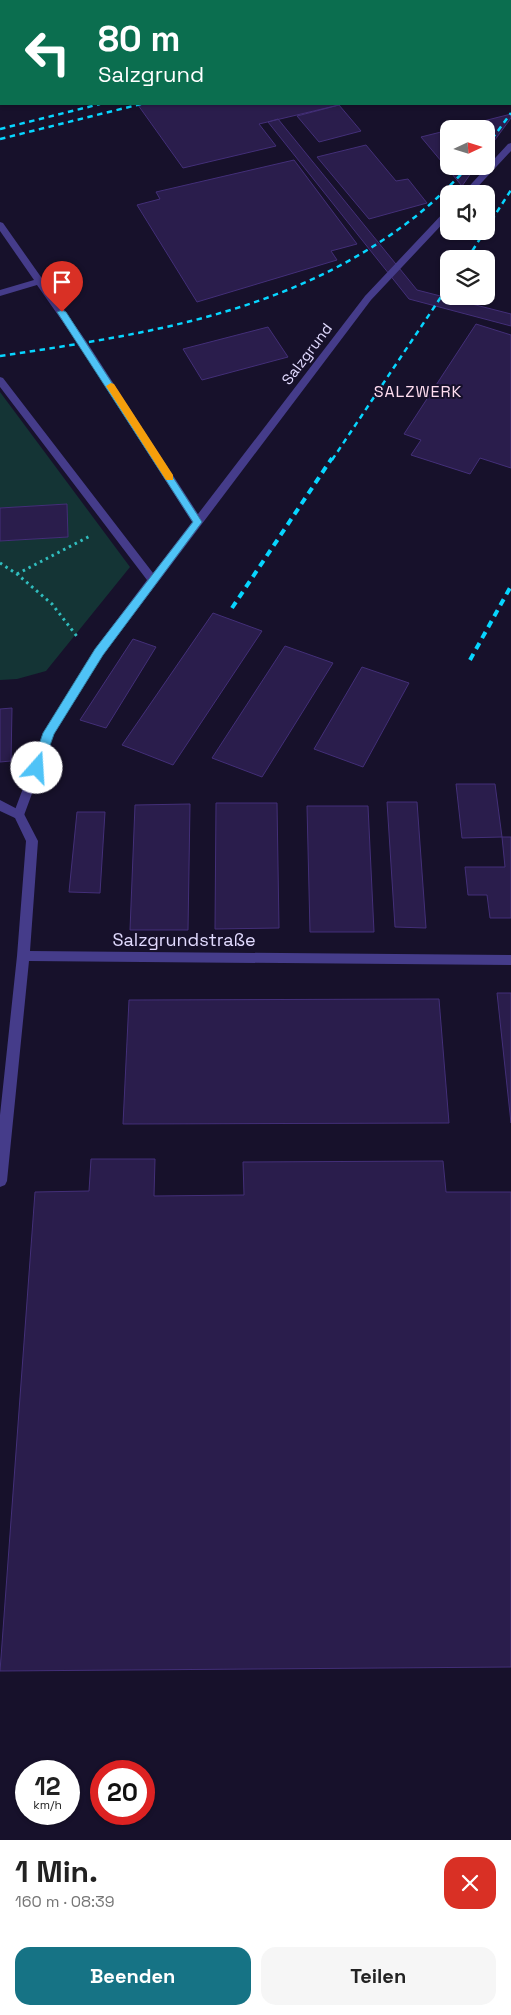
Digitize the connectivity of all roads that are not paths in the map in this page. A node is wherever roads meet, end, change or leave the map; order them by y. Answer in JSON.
{"nodes":[{"id":1,"x":511,"y":146,"type":"edge"},
{"id":2,"x":474,"y":185,"type":"edge"},
{"id":3,"x":440,"y":222,"type":"edge"},
{"id":4,"x":0,"y":225,"type":"edge"},
{"id":5,"x":40,"y":282,"type":"junction"},
{"id":6,"x":0,"y":293,"type":"edge"},
{"id":7,"x":0,"y":380,"type":"edge"},
{"id":8,"x":198,"y":522,"type":"junction"},
{"id":9,"x":153,"y":580,"type":"junction"},
{"id":10,"x":0,"y":805,"type":"edge"},
{"id":11,"x":19,"y":815,"type":"junction"},
{"id":12,"x":23,"y":956,"type":"junction"},
{"id":13,"x":511,"y":960,"type":"edge"},
{"id":14,"x":0,"y":1180,"type":"edge"}],
"edges":[{"from":1,"to":2,"type":"street"},
{"from":3,"to":8,"type":"street","name":"Salzgrund"},
{"from":4,"to":5,"type":"street"},
{"from":5,"to":6,"type":"street"},
{"from":5,"to":8,"type":"street"},
{"from":7,"to":9,"type":"street"},
{"from":8,"to":9,"type":"street","name":"Salzgrund"},
{"from":9,"to":11,"type":"street","name":"Salzgrund"},
{"from":10,"to":11,"type":"street"},
{"from":11,"to":12,"type":"street"},
{"from":12,"to":13,"type":"street","name":"Salzgrundstraße"},
{"from":12,"to":14,"type":"street"}]}
